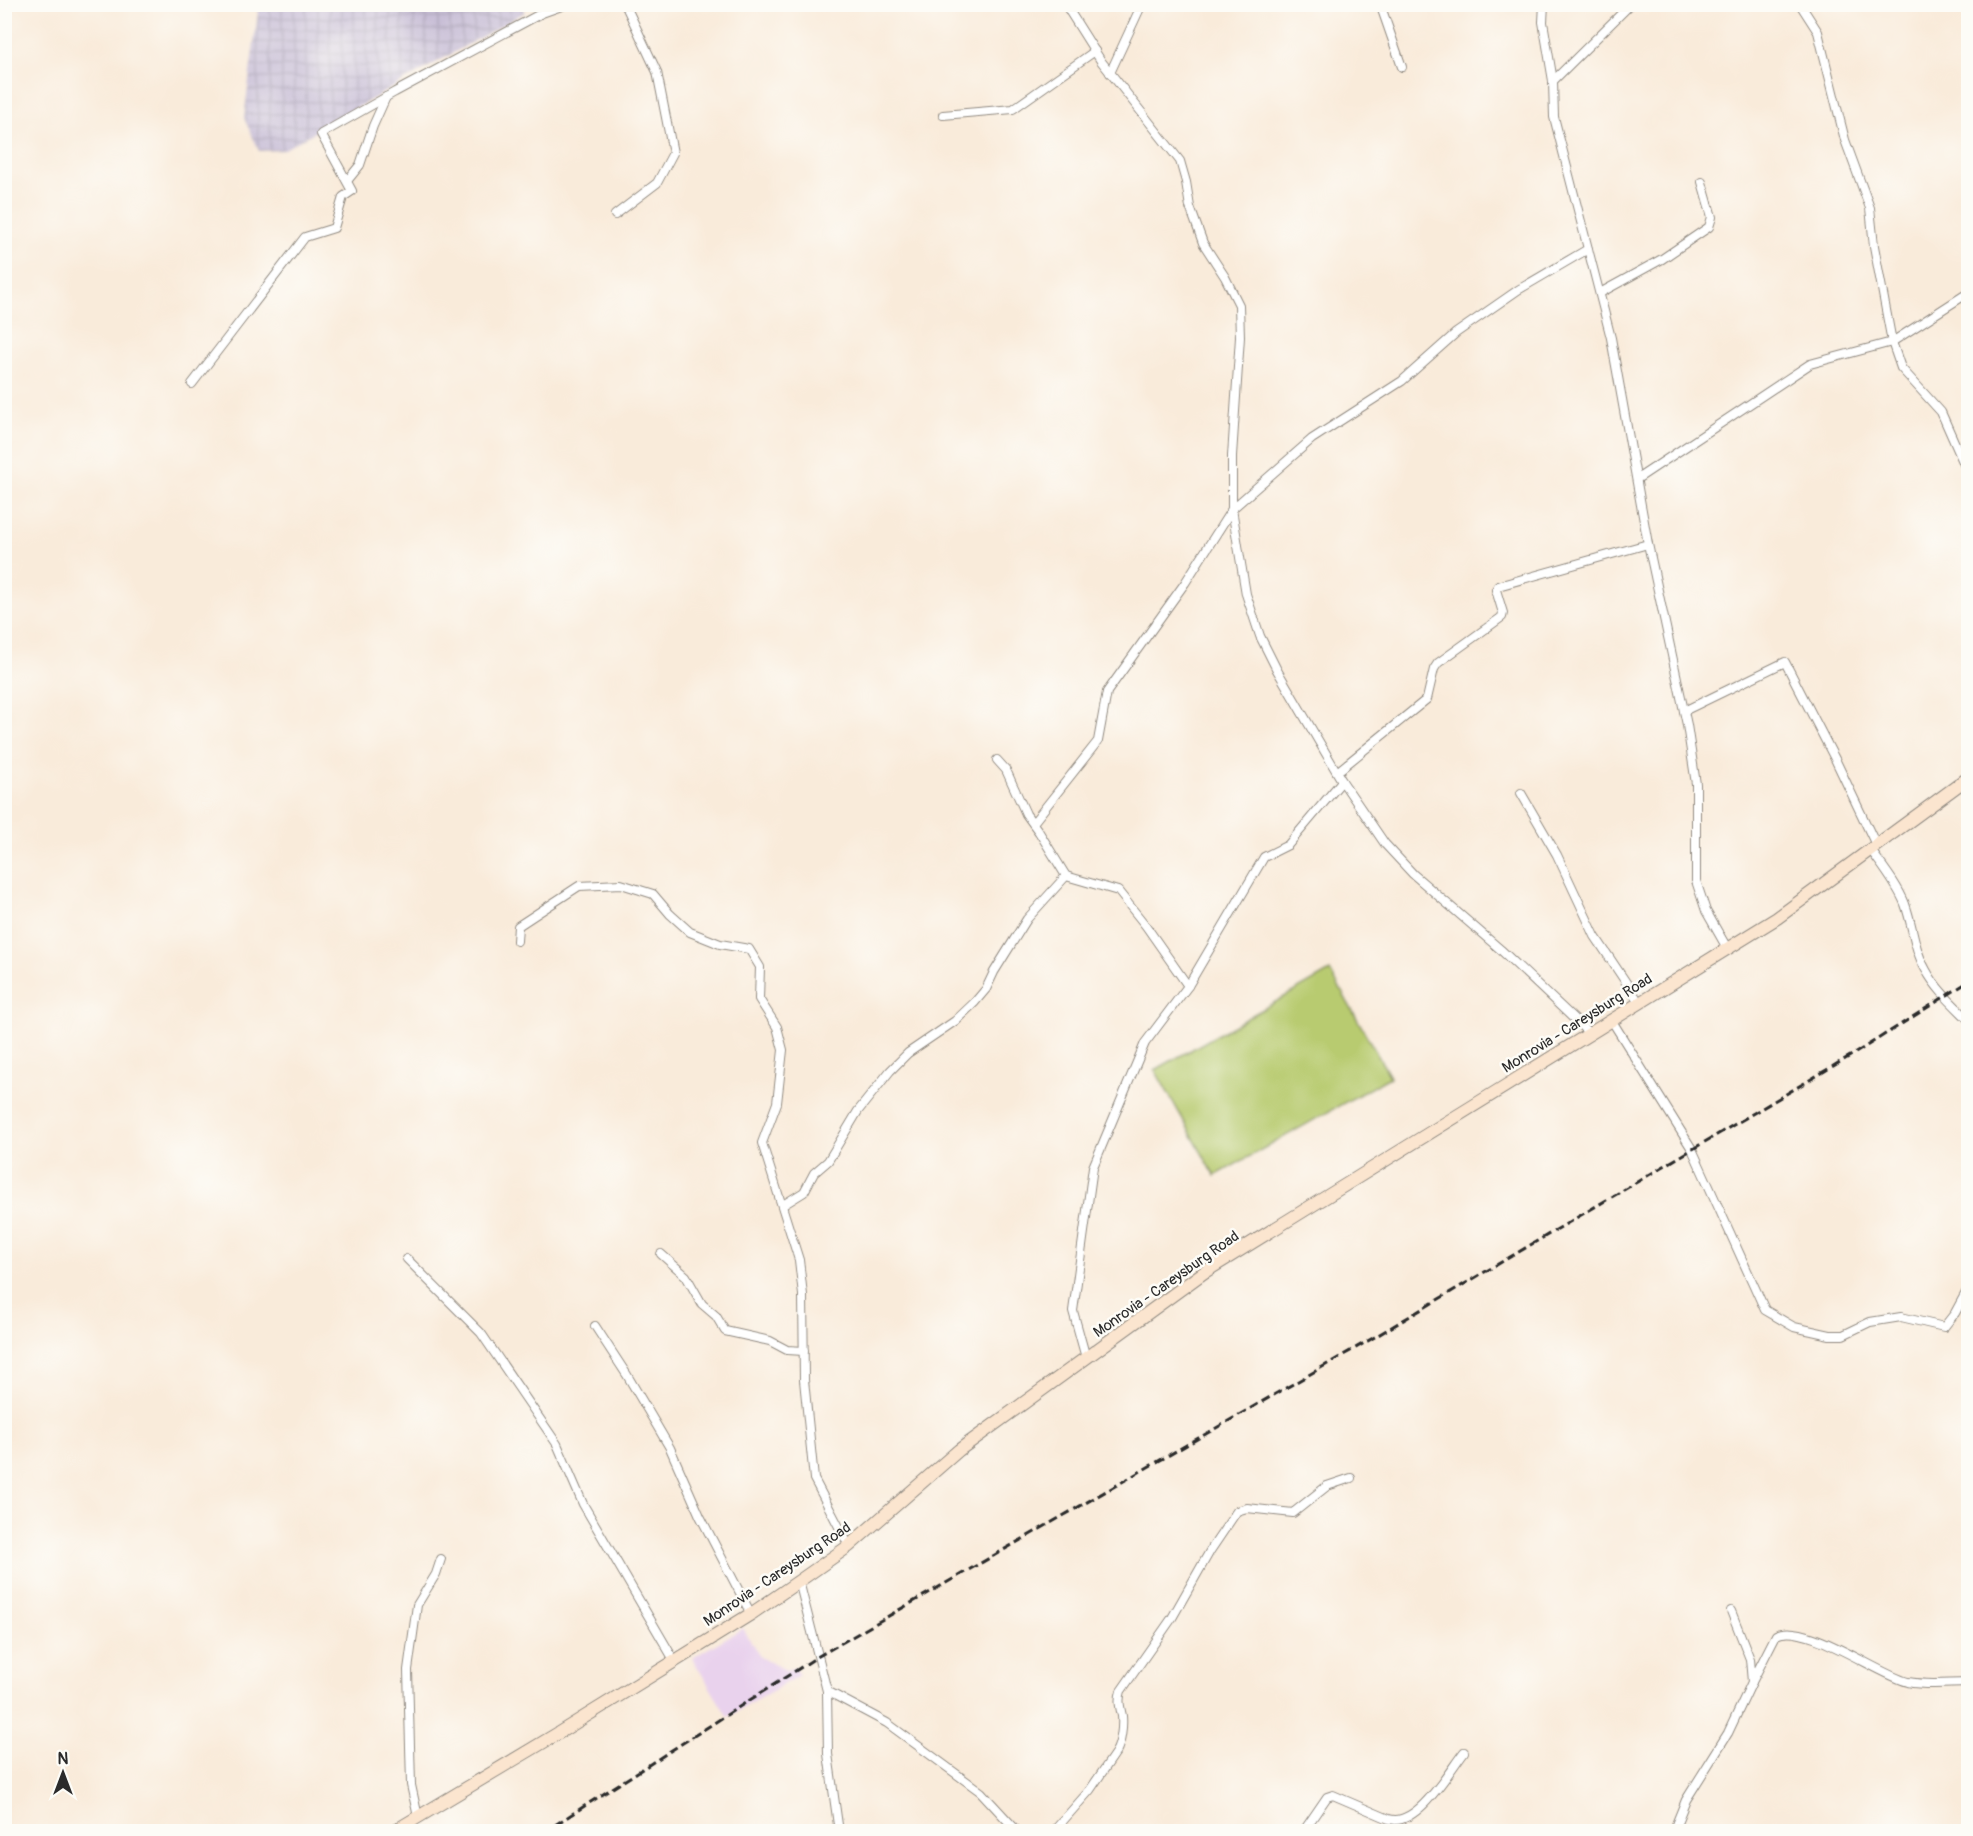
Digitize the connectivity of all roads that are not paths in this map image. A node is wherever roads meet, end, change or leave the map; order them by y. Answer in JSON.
{"nodes":[{"id":1,"x":567,"y":4,"type":"edge"},
{"id":2,"x":625,"y":4,"type":"edge"},
{"id":3,"x":1065,"y":4,"type":"edge"},
{"id":4,"x":1142,"y":4,"type":"edge"},
{"id":5,"x":1380,"y":4,"type":"edge"},
{"id":6,"x":1544,"y":4,"type":"edge"},
{"id":7,"x":1631,"y":4,"type":"edge"},
{"id":8,"x":1800,"y":4,"type":"edge"},
{"id":9,"x":1095,"y":51,"type":"junction"},
{"id":10,"x":1402,"y":67,"type":"dead end"},
{"id":11,"x":1110,"y":73,"type":"junction"},
{"id":12,"x":1553,"y":81,"type":"junction"},
{"id":13,"x":386,"y":97,"type":"junction"},
{"id":14,"x":943,"y":114,"type":"dead end"},
{"id":15,"x":347,"y":182,"type":"junction"},
{"id":16,"x":1702,"y":182,"type":"dead end"},
{"id":17,"x":615,"y":215,"type":"dead end"},
{"id":18,"x":1588,"y":249,"type":"junction"},
{"id":19,"x":1600,"y":292,"type":"junction"},
{"id":20,"x":1968,"y":293,"type":"edge"},
{"id":21,"x":1892,"y":342,"type":"junction"},
{"id":22,"x":192,"y":384,"type":"dead end"},
{"id":23,"x":1968,"y":473,"type":"edge"},
{"id":24,"x":1637,"y":479,"type":"junction"},
{"id":25,"x":1232,"y":509,"type":"junction"},
{"id":26,"x":1648,"y":544,"type":"junction"},
{"id":27,"x":1684,"y":711,"type":"junction"},
{"id":28,"x":997,"y":760,"type":"dead end"},
{"id":29,"x":1336,"y":772,"type":"junction"},
{"id":30,"x":1968,"y":778,"type":"edge"},
{"id":31,"x":1342,"y":781,"type":"junction"},
{"id":32,"x":1521,"y":793,"type":"dead end"},
{"id":33,"x":1033,"y":824,"type":"junction"},
{"id":34,"x":1873,"y":847,"type":"junction"},
{"id":35,"x":1066,"y":876,"type":"junction"},
{"id":36,"x":517,"y":941,"type":"dead end"},
{"id":37,"x":1727,"y":948,"type":"junction"},
{"id":38,"x":1188,"y":986,"type":"junction"},
{"id":39,"x":1639,"y":1002,"type":"junction"},
{"id":40,"x":1968,"y":1019,"type":"edge"},
{"id":41,"x":1612,"y":1021,"type":"junction"},
{"id":42,"x":1591,"y":1035,"type":"junction"},
{"id":43,"x":783,"y":1205,"type":"junction"},
{"id":44,"x":661,"y":1254,"type":"dead end"},
{"id":45,"x":407,"y":1259,"type":"dead end"},
{"id":46,"x":1968,"y":1289,"type":"edge"},
{"id":47,"x":595,"y":1326,"type":"dead end"},
{"id":48,"x":804,"y":1351,"type":"junction"},
{"id":49,"x":1086,"y":1358,"type":"junction"},
{"id":50,"x":1351,"y":1478,"type":"dead end"},
{"id":51,"x":849,"y":1546,"type":"junction"},
{"id":52,"x":441,"y":1559,"type":"dead end"},
{"id":53,"x":799,"y":1581,"type":"junction"},
{"id":54,"x":1731,"y":1611,"type":"dead end"},
{"id":55,"x":751,"y":1614,"type":"junction"},
{"id":56,"x":674,"y":1660,"type":"junction"},
{"id":57,"x":1752,"y":1682,"type":"junction"},
{"id":58,"x":1968,"y":1683,"type":"edge"},
{"id":59,"x":827,"y":1691,"type":"junction"},
{"id":60,"x":1464,"y":1752,"type":"dead end"},
{"id":61,"x":418,"y":1817,"type":"junction"},
{"id":62,"x":393,"y":1832,"type":"edge"},
{"id":63,"x":839,"y":1832,"type":"edge"},
{"id":64,"x":1018,"y":1832,"type":"edge"},
{"id":65,"x":1053,"y":1832,"type":"edge"},
{"id":66,"x":1303,"y":1832,"type":"edge"},
{"id":67,"x":1673,"y":1832,"type":"edge"}],
"edges":[{"from":1,"to":13,"type":"street"},
{"from":2,"to":17,"type":"street"},
{"from":3,"to":9,"type":"street"},
{"from":4,"to":11,"type":"street"},
{"from":5,"to":10,"type":"street"},
{"from":6,"to":12,"type":"street"},
{"from":7,"to":12,"type":"street"},
{"from":8,"to":21,"type":"street"},
{"from":9,"to":11,"type":"street"},
{"from":9,"to":14,"type":"street"},
{"from":11,"to":25,"type":"street"},
{"from":12,"to":18,"type":"street"},
{"from":13,"to":15,"type":"street"},
{"from":13,"to":15,"type":"street"},
{"from":15,"to":22,"type":"street"},
{"from":16,"to":19,"type":"street"},
{"from":18,"to":19,"type":"street"},
{"from":18,"to":25,"type":"street"},
{"from":19,"to":24,"type":"street"},
{"from":20,"to":21,"type":"street"},
{"from":21,"to":23,"type":"street"},
{"from":21,"to":24,"type":"street"},
{"from":24,"to":26,"type":"street"},
{"from":25,"to":29,"type":"street"},
{"from":25,"to":33,"type":"street"},
{"from":26,"to":27,"type":"street"},
{"from":26,"to":29,"type":"street"},
{"from":27,"to":34,"type":"street"},
{"from":27,"to":37,"type":"street"},
{"from":28,"to":33,"type":"street"},
{"from":29,"to":31,"type":"street"},
{"from":30,"to":34,"type":"main road","name":"Monrovia - Careysburg Road"},
{"from":31,"to":38,"type":"street"},
{"from":31,"to":42,"type":"street"},
{"from":32,"to":39,"type":"street"},
{"from":33,"to":35,"type":"street"},
{"from":34,"to":37,"type":"main road","name":"Monrovia - Careysburg Road"},
{"from":34,"to":40,"type":"street"},
{"from":35,"to":38,"type":"street"},
{"from":35,"to":43,"type":"street"},
{"from":36,"to":43,"type":"street"},
{"from":37,"to":39,"type":"main road","name":"Monrovia - Careysburg Road"},
{"from":38,"to":49,"type":"street"},
{"from":39,"to":41,"type":"main road","name":"Monrovia - Careysburg Road"},
{"from":41,"to":42,"type":"main road","name":"Monrovia - Careysburg Road"},
{"from":41,"to":46,"type":"street"},
{"from":42,"to":49,"type":"main road","name":"Monrovia - Careysburg Road"},
{"from":43,"to":48,"type":"street"},
{"from":44,"to":48,"type":"street"},
{"from":45,"to":56,"type":"street"},
{"from":47,"to":55,"type":"street"},
{"from":48,"to":51,"type":"street"},
{"from":49,"to":51,"type":"main road","name":"Monrovia - Careysburg Road"},
{"from":50,"to":65,"type":"street"},
{"from":51,"to":53,"type":"main road","name":"Monrovia - Careysburg Road"},
{"from":52,"to":61,"type":"street"},
{"from":53,"to":55,"type":"main road","name":"Monrovia - Careysburg Road"},
{"from":53,"to":59,"type":"street"},
{"from":54,"to":57,"type":"street"},
{"from":55,"to":56,"type":"main road","name":"Monrovia - Careysburg Road"},
{"from":56,"to":61,"type":"main road","name":"Monrovia - Careysburg Road"},
{"from":57,"to":58,"type":"street"},
{"from":57,"to":67,"type":"street"},
{"from":59,"to":63,"type":"street"},
{"from":59,"to":64,"type":"street"},
{"from":60,"to":66,"type":"street"},
{"from":61,"to":62,"type":"main road","name":"Monrovia - Careysburg Road"}]}
